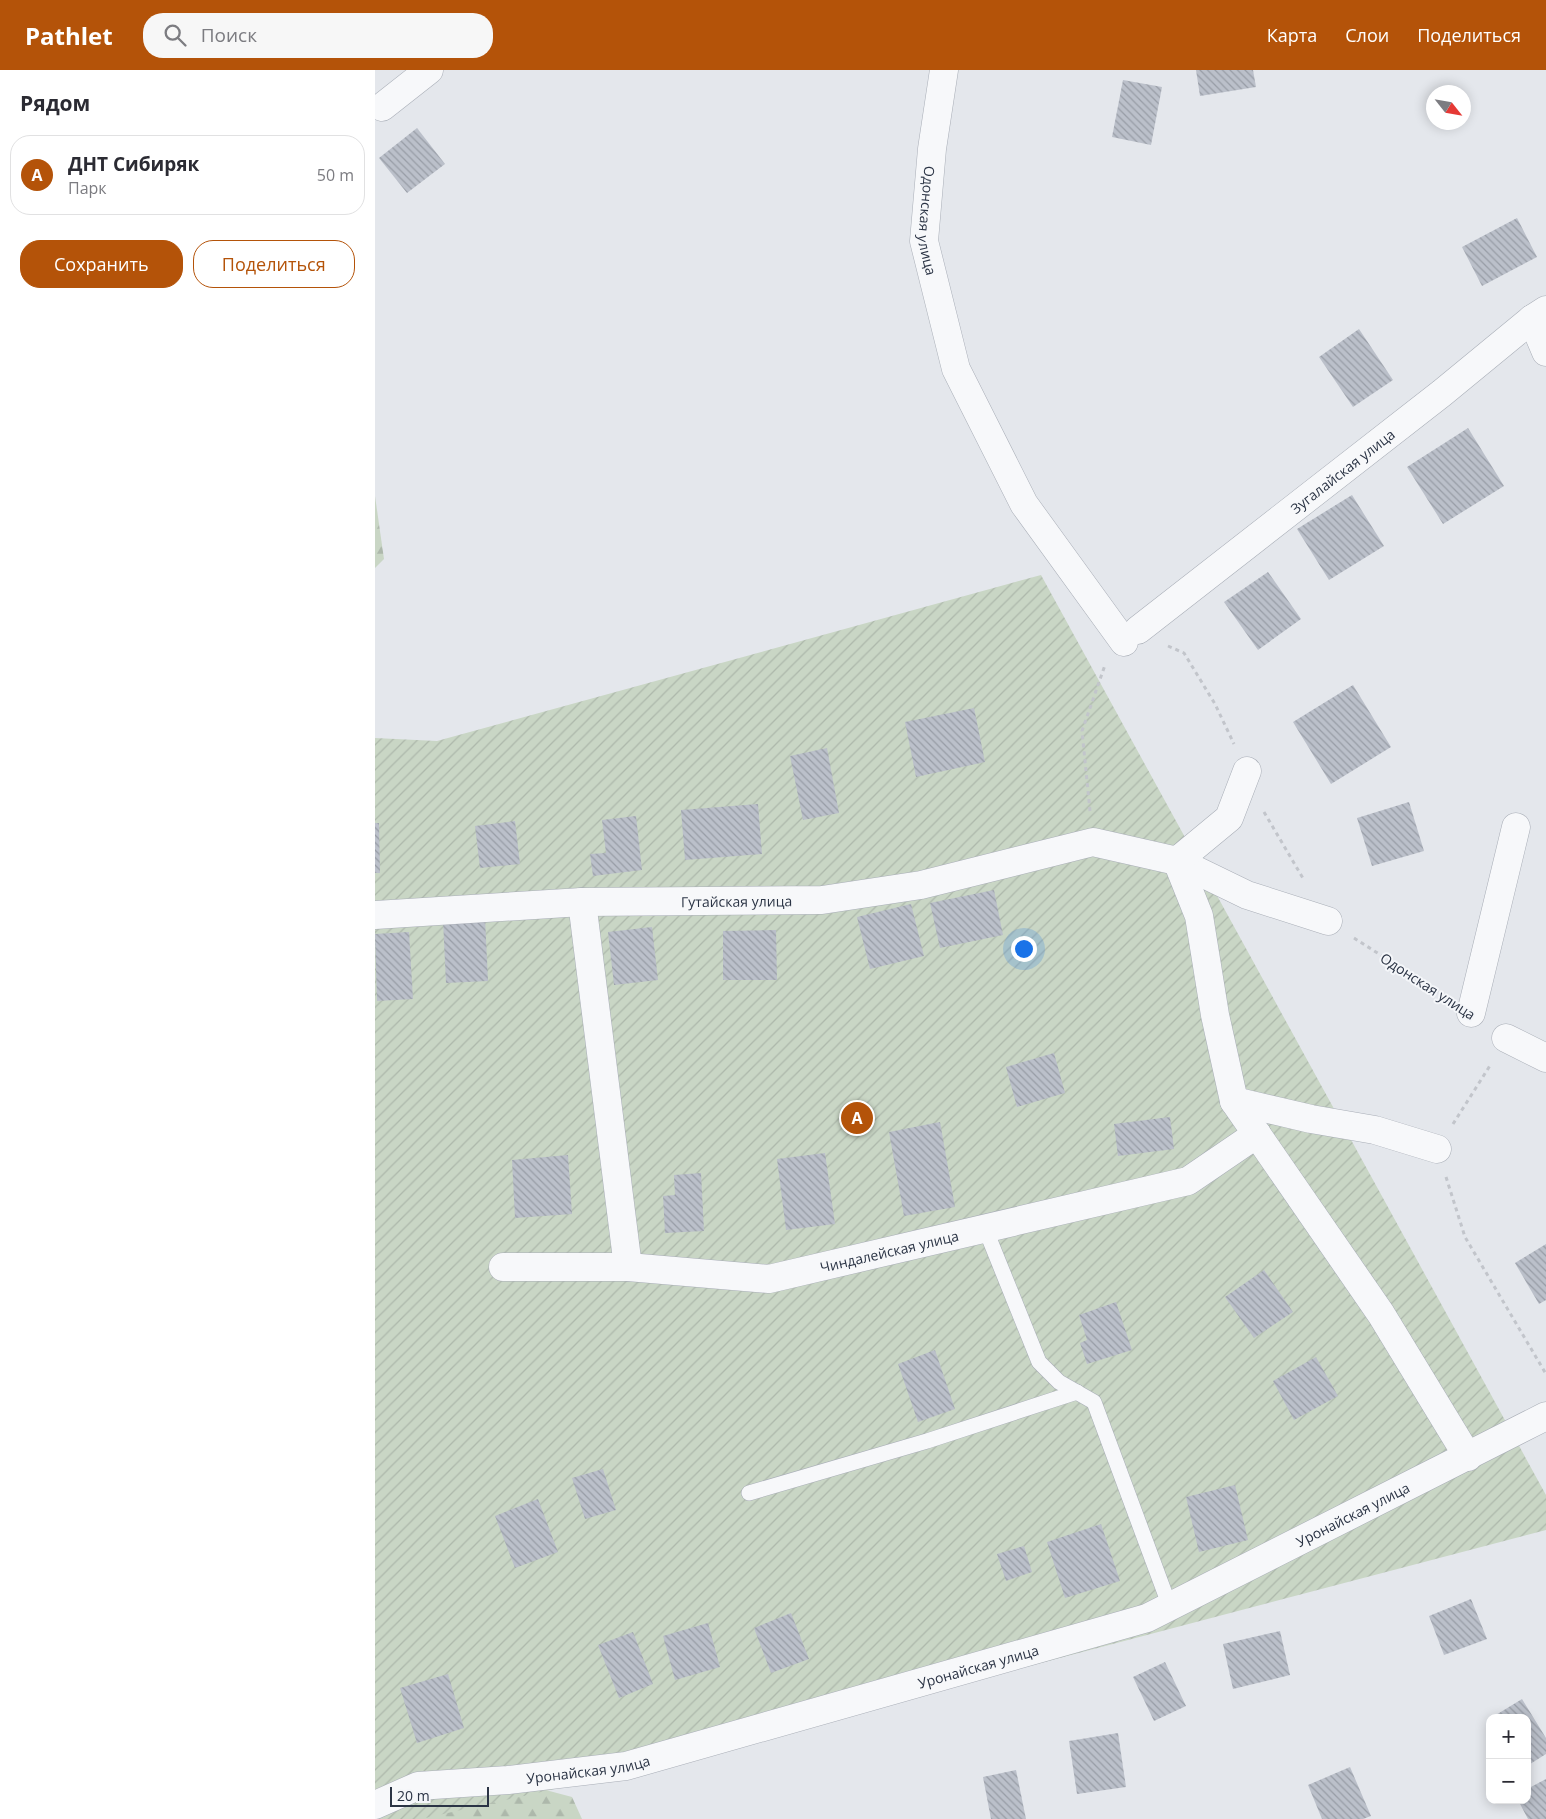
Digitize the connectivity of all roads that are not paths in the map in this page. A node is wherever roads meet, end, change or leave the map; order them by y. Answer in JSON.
{"nodes":[{"id":1,"x":429,"y":70,"type":"edge"},
{"id":2,"x":945,"y":70,"type":"edge"},
{"id":3,"x":382,"y":107,"type":"dead end"},
{"id":4,"x":1539,"y":314,"type":"edge"},
{"id":5,"x":1546,"y":352,"type":"edge"},
{"id":6,"x":1131,"y":636,"type":"joint"},
{"id":7,"x":1247,"y":771,"type":"road end"},
{"id":8,"x":1517,"y":827,"type":"dead end"},
{"id":9,"x":1177,"y":861,"type":"junction"},
{"id":10,"x":582,"y":902,"type":"junction"},
{"id":11,"x":375,"y":915,"type":"edge"},
{"id":12,"x":1328,"y":921,"type":"road end"},
{"id":13,"x":1471,"y":1013,"type":"road end"},
{"id":14,"x":1507,"y":1038,"type":"road end"},
{"id":15,"x":1546,"y":1058,"type":"edge"},
{"id":16,"x":1234,"y":1101,"type":"junction"},
{"id":17,"x":1257,"y":1134,"type":"junction"},
{"id":18,"x":1437,"y":1149,"type":"road end"},
{"id":19,"x":985,"y":1228,"type":"junction"},
{"id":20,"x":503,"y":1267,"type":"dead end"},
{"id":21,"x":628,"y":1267,"type":"junction"},
{"id":22,"x":1077,"y":1392,"type":"junction"},
{"id":23,"x":1546,"y":1416,"type":"edge"},
{"id":24,"x":1469,"y":1457,"type":"junction"},
{"id":25,"x":749,"y":1493,"type":"dead end"},
{"id":26,"x":1170,"y":1607,"type":"junction"},
{"id":27,"x":375,"y":1805,"type":"edge"}],
"edges":[{"from":1,"to":3,"type":"street"},
{"from":2,"to":6,"type":"street","name":"Одонская улица"},
{"from":4,"to":5,"type":"street"},
{"from":4,"to":6,"type":"street","name":"Зугалайская улица"},
{"from":7,"to":9,"type":"street"},
{"from":8,"to":13,"type":"street"},
{"from":9,"to":10,"type":"street","name":"Гутайская улица"},
{"from":9,"to":12,"type":"street"},
{"from":9,"to":16,"type":"street"},
{"from":10,"to":11,"type":"street","name":"Гутайская улица"},
{"from":10,"to":21,"type":"street"},
{"from":14,"to":15,"type":"street"},
{"from":16,"to":17,"type":"street"},
{"from":16,"to":18,"type":"street"},
{"from":17,"to":19,"type":"street","name":"Чиндалейская улица"},
{"from":17,"to":24,"type":"street"},
{"from":19,"to":21,"type":"street","name":"Чиндалейская улица"},
{"from":19,"to":22,"type":"lane"},
{"from":20,"to":21,"type":"street","name":"Чиндалейская улица"},
{"from":22,"to":25,"type":"lane"},
{"from":22,"to":26,"type":"lane"},
{"from":23,"to":24,"type":"street","name":"Уронайская улица"},
{"from":24,"to":26,"type":"street","name":"Уронайская улица"},
{"from":26,"to":27,"type":"street","name":"Уронайская улица"}]}
